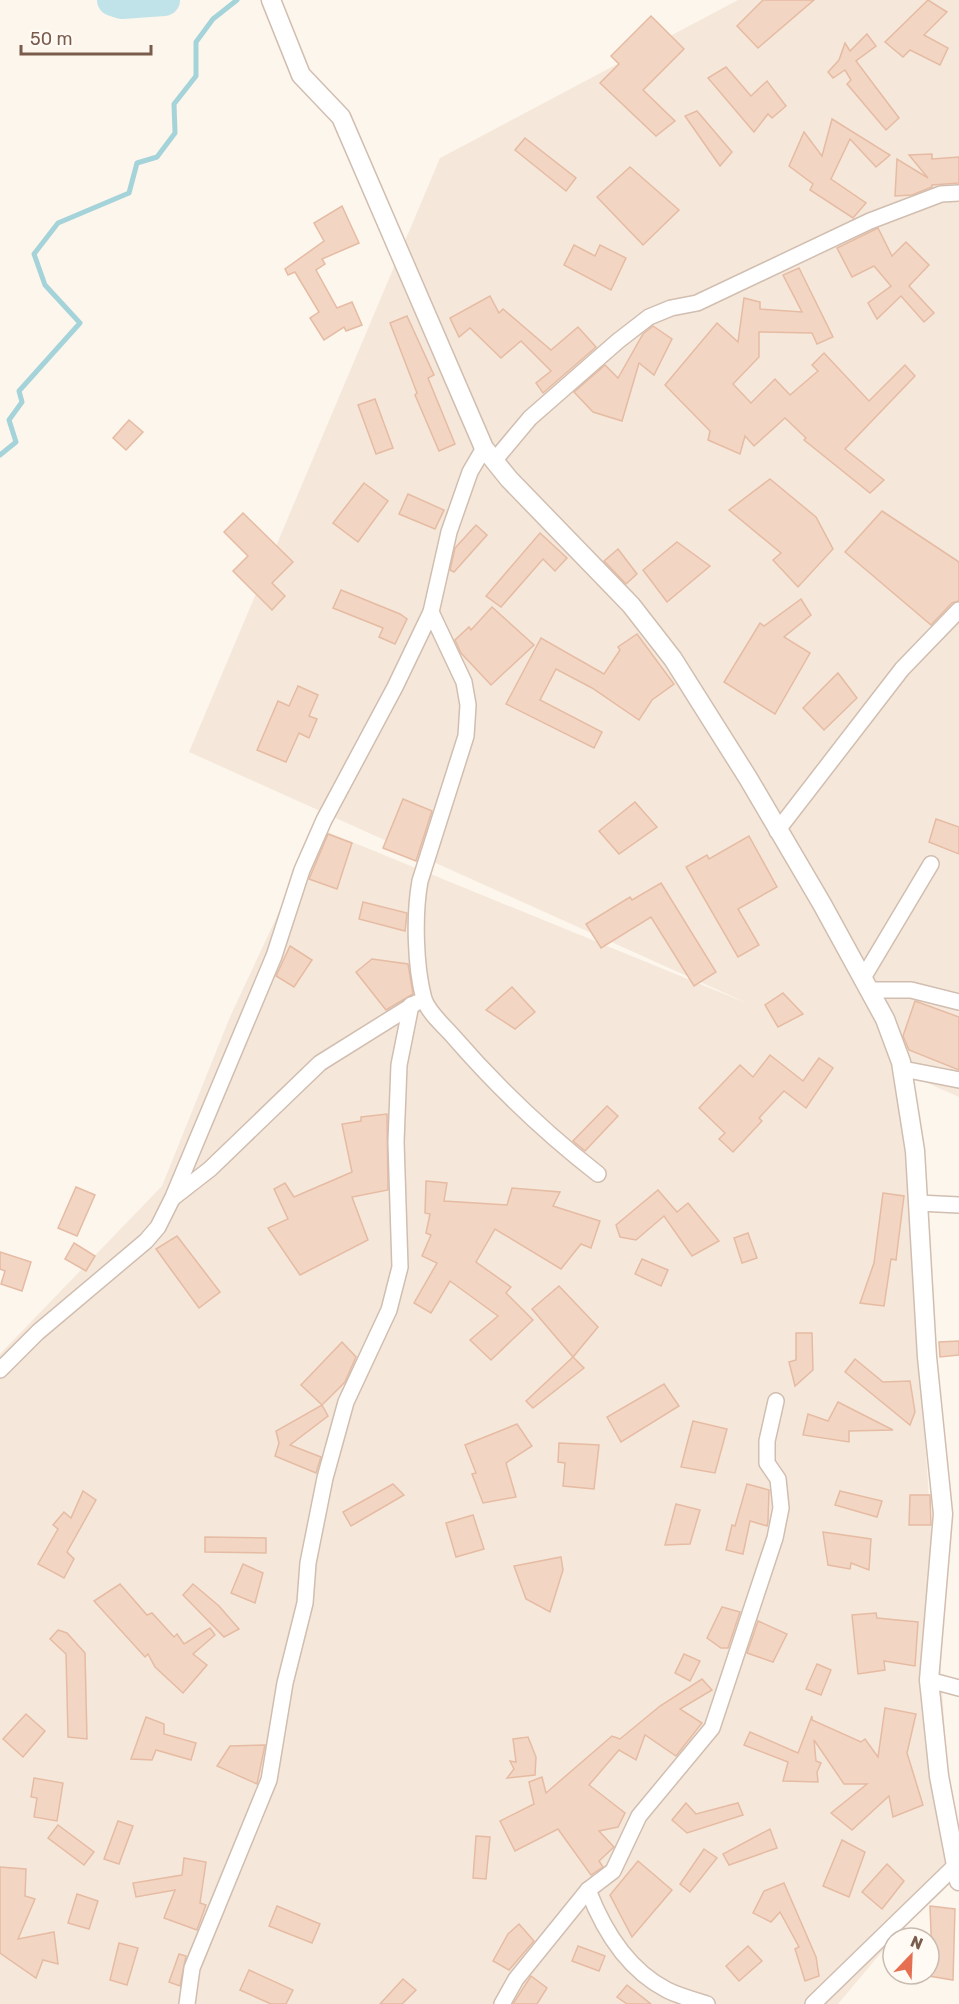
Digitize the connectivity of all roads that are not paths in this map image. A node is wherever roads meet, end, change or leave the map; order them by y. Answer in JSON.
{"nodes":[{"id":1,"x":271,"y":0,"type":"edge"},
{"id":2,"x":959,"y":193,"type":"edge"},
{"id":3,"x":489,"y":454,"type":"junction"},
{"id":4,"x":959,"y":610,"type":"edge"},
{"id":5,"x":431,"y":612,"type":"junction"},
{"id":6,"x":777,"y":831,"type":"junction"},
{"id":7,"x":931,"y":864,"type":"dead end"},
{"id":8,"x":866,"y":984,"type":"junction"},
{"id":9,"x":959,"y":1002,"type":"edge"},
{"id":10,"x":418,"y":1003,"type":"junction"},
{"id":11,"x":903,"y":1068,"type":"junction"},
{"id":12,"x":959,"y":1080,"type":"edge"},
{"id":13,"x":598,"y":1174,"type":"dead end"},
{"id":14,"x":173,"y":1197,"type":"junction"},
{"id":15,"x":918,"y":1203,"type":"junction"},
{"id":16,"x":959,"y":1205,"type":"edge"},
{"id":17,"x":0,"y":1370,"type":"edge"},
{"id":18,"x":776,"y":1401,"type":"dead end"},
{"id":19,"x":929,"y":1680,"type":"junction"},
{"id":20,"x":959,"y":1688,"type":"edge"},
{"id":21,"x":958,"y":1873,"type":"edge"},
{"id":22,"x":588,"y":1890,"type":"junction"},
{"id":23,"x":187,"y":2004,"type":"edge"},
{"id":24,"x":502,"y":2004,"type":"edge"},
{"id":25,"x":707,"y":2004,"type":"edge"},
{"id":26,"x":813,"y":2004,"type":"edge"}],
"edges":[{"from":1,"to":3,"type":"street"},
{"from":2,"to":3,"type":"street"},
{"from":3,"to":5,"type":"street"},
{"from":3,"to":6,"type":"street"},
{"from":4,"to":6,"type":"street"},
{"from":5,"to":10,"type":"street"},
{"from":5,"to":14,"type":"street"},
{"from":6,"to":8,"type":"street"},
{"from":7,"to":8,"type":"street"},
{"from":8,"to":9,"type":"street"},
{"from":8,"to":11,"type":"street"},
{"from":10,"to":13,"type":"street"},
{"from":10,"to":14,"type":"street"},
{"from":10,"to":23,"type":"street"},
{"from":11,"to":12,"type":"street"},
{"from":11,"to":15,"type":"street"},
{"from":14,"to":17,"type":"street"},
{"from":15,"to":16,"type":"street"},
{"from":15,"to":19,"type":"street"},
{"from":18,"to":22,"type":"street"},
{"from":19,"to":20,"type":"street"},
{"from":19,"to":21,"type":"street"},
{"from":21,"to":26,"type":"street"},
{"from":22,"to":24,"type":"street"},
{"from":22,"to":25,"type":"street"}]}
